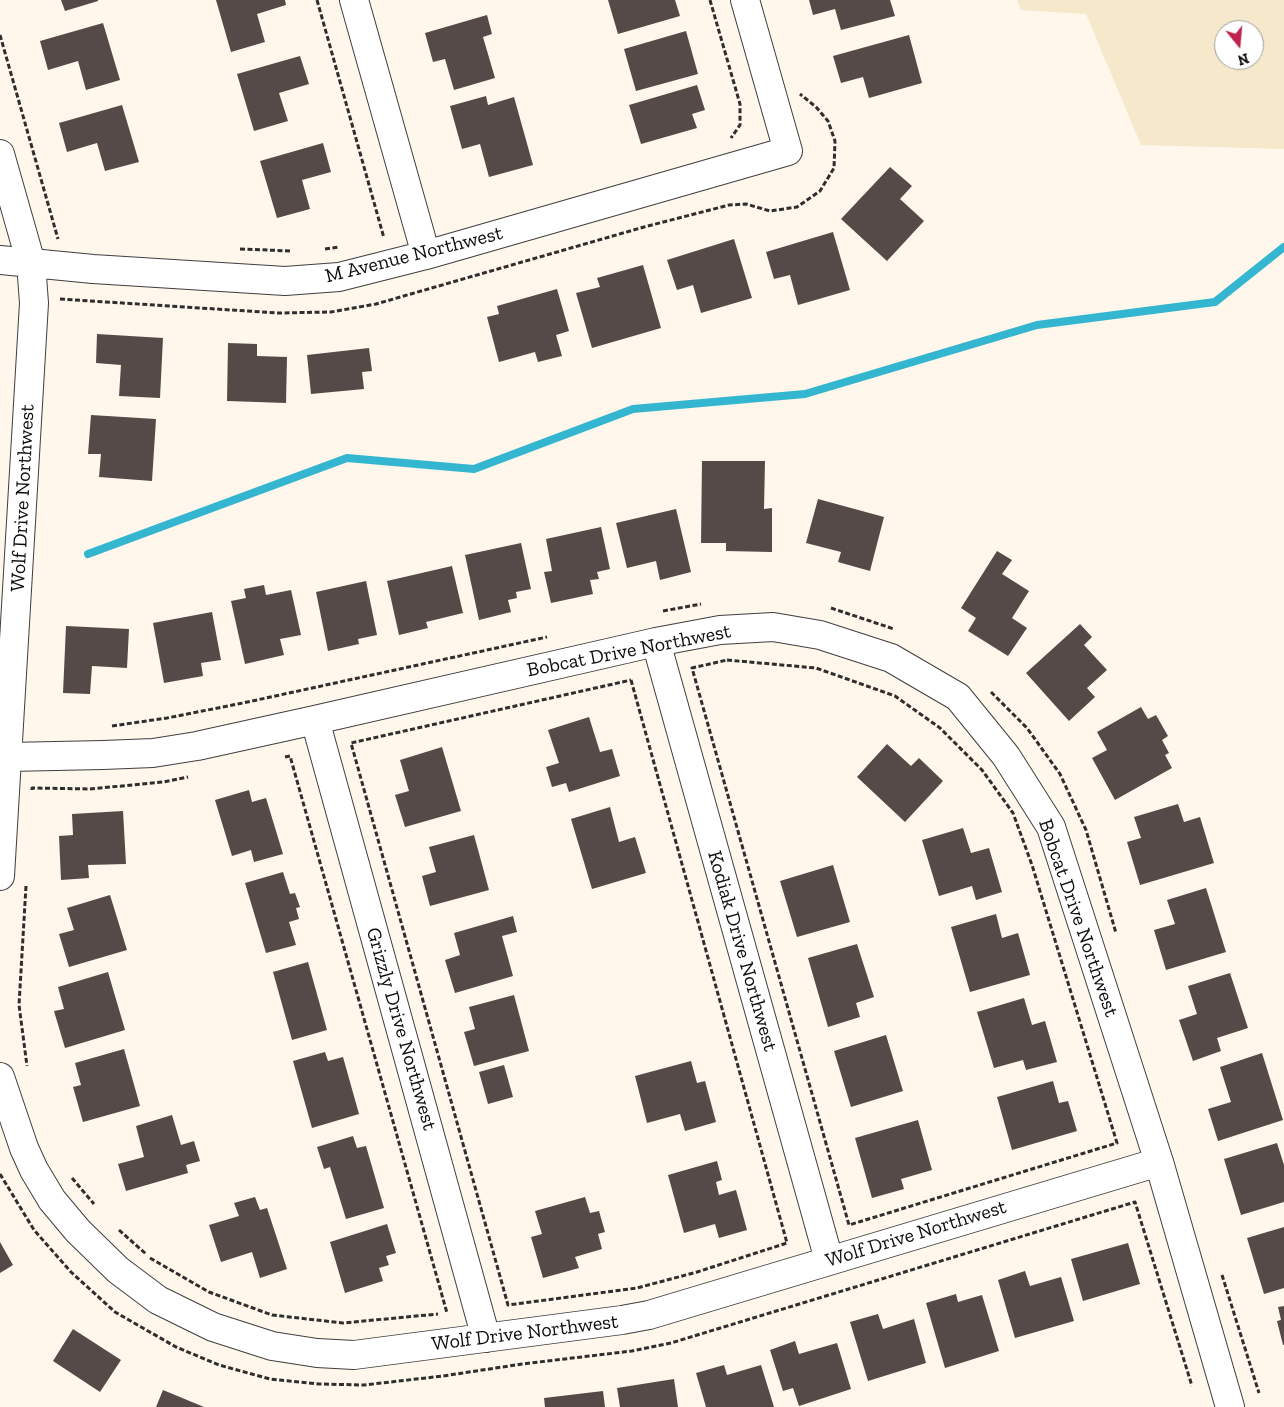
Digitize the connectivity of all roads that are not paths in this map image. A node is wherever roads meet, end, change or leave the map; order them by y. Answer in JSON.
{"nodes":[{"id":1,"x":354,"y":0,"type":"edge"},
{"id":2,"x":745,"y":0,"type":"edge"},
{"id":3,"x":0,"y":154,"type":"edge"},
{"id":4,"x":426,"y":255,"type":"junction"},
{"id":5,"x":0,"y":260,"type":"edge"},
{"id":6,"x":31,"y":263,"type":"junction"},
{"id":7,"x":656,"y":642,"type":"junction"},
{"id":8,"x":315,"y":720,"type":"junction"},
{"id":9,"x":8,"y":756,"type":"junction"},
{"id":10,"x":0,"y":876,"type":"edge"},
{"id":11,"x":0,"y":1077,"type":"edge"},
{"id":12,"x":1159,"y":1162,"type":"junction"},
{"id":13,"x":829,"y":1260,"type":"junction"},
{"id":14,"x":486,"y":1338,"type":"junction"},
{"id":15,"x":1230,"y":1407,"type":"edge"}],
"edges":[{"from":1,"to":4,"type":"street"},
{"from":2,"to":4,"type":"street","name":"M Avenue Northwest"},
{"from":3,"to":6,"type":"street","name":"Wolf Drive Northwest"},
{"from":4,"to":6,"type":"street","name":"M Avenue Northwest"},
{"from":5,"to":6,"type":"street","name":"M Avenue Northwest"},
{"from":6,"to":9,"type":"street","name":"Wolf Drive Northwest"},
{"from":7,"to":8,"type":"street","name":"Bobcat Drive Northwest"},
{"from":7,"to":12,"type":"street","name":"Bobcat Drive Northwest"},
{"from":7,"to":13,"type":"street","name":"Kodiak Drive Northwest"},
{"from":8,"to":9,"type":"street","name":"Bobcat Drive Northwest"},
{"from":8,"to":14,"type":"street","name":"Grizzly Drive Northwest"},
{"from":9,"to":10,"type":"street","name":"Wolf Drive Northwest"},
{"from":11,"to":14,"type":"street","name":"Wolf Drive Northwest"},
{"from":12,"to":13,"type":"street","name":"Wolf Drive Northwest"},
{"from":12,"to":15,"type":"street","name":"Bobcat Drive Northwest"},
{"from":13,"to":14,"type":"street","name":"Wolf Drive Northwest"}]}
